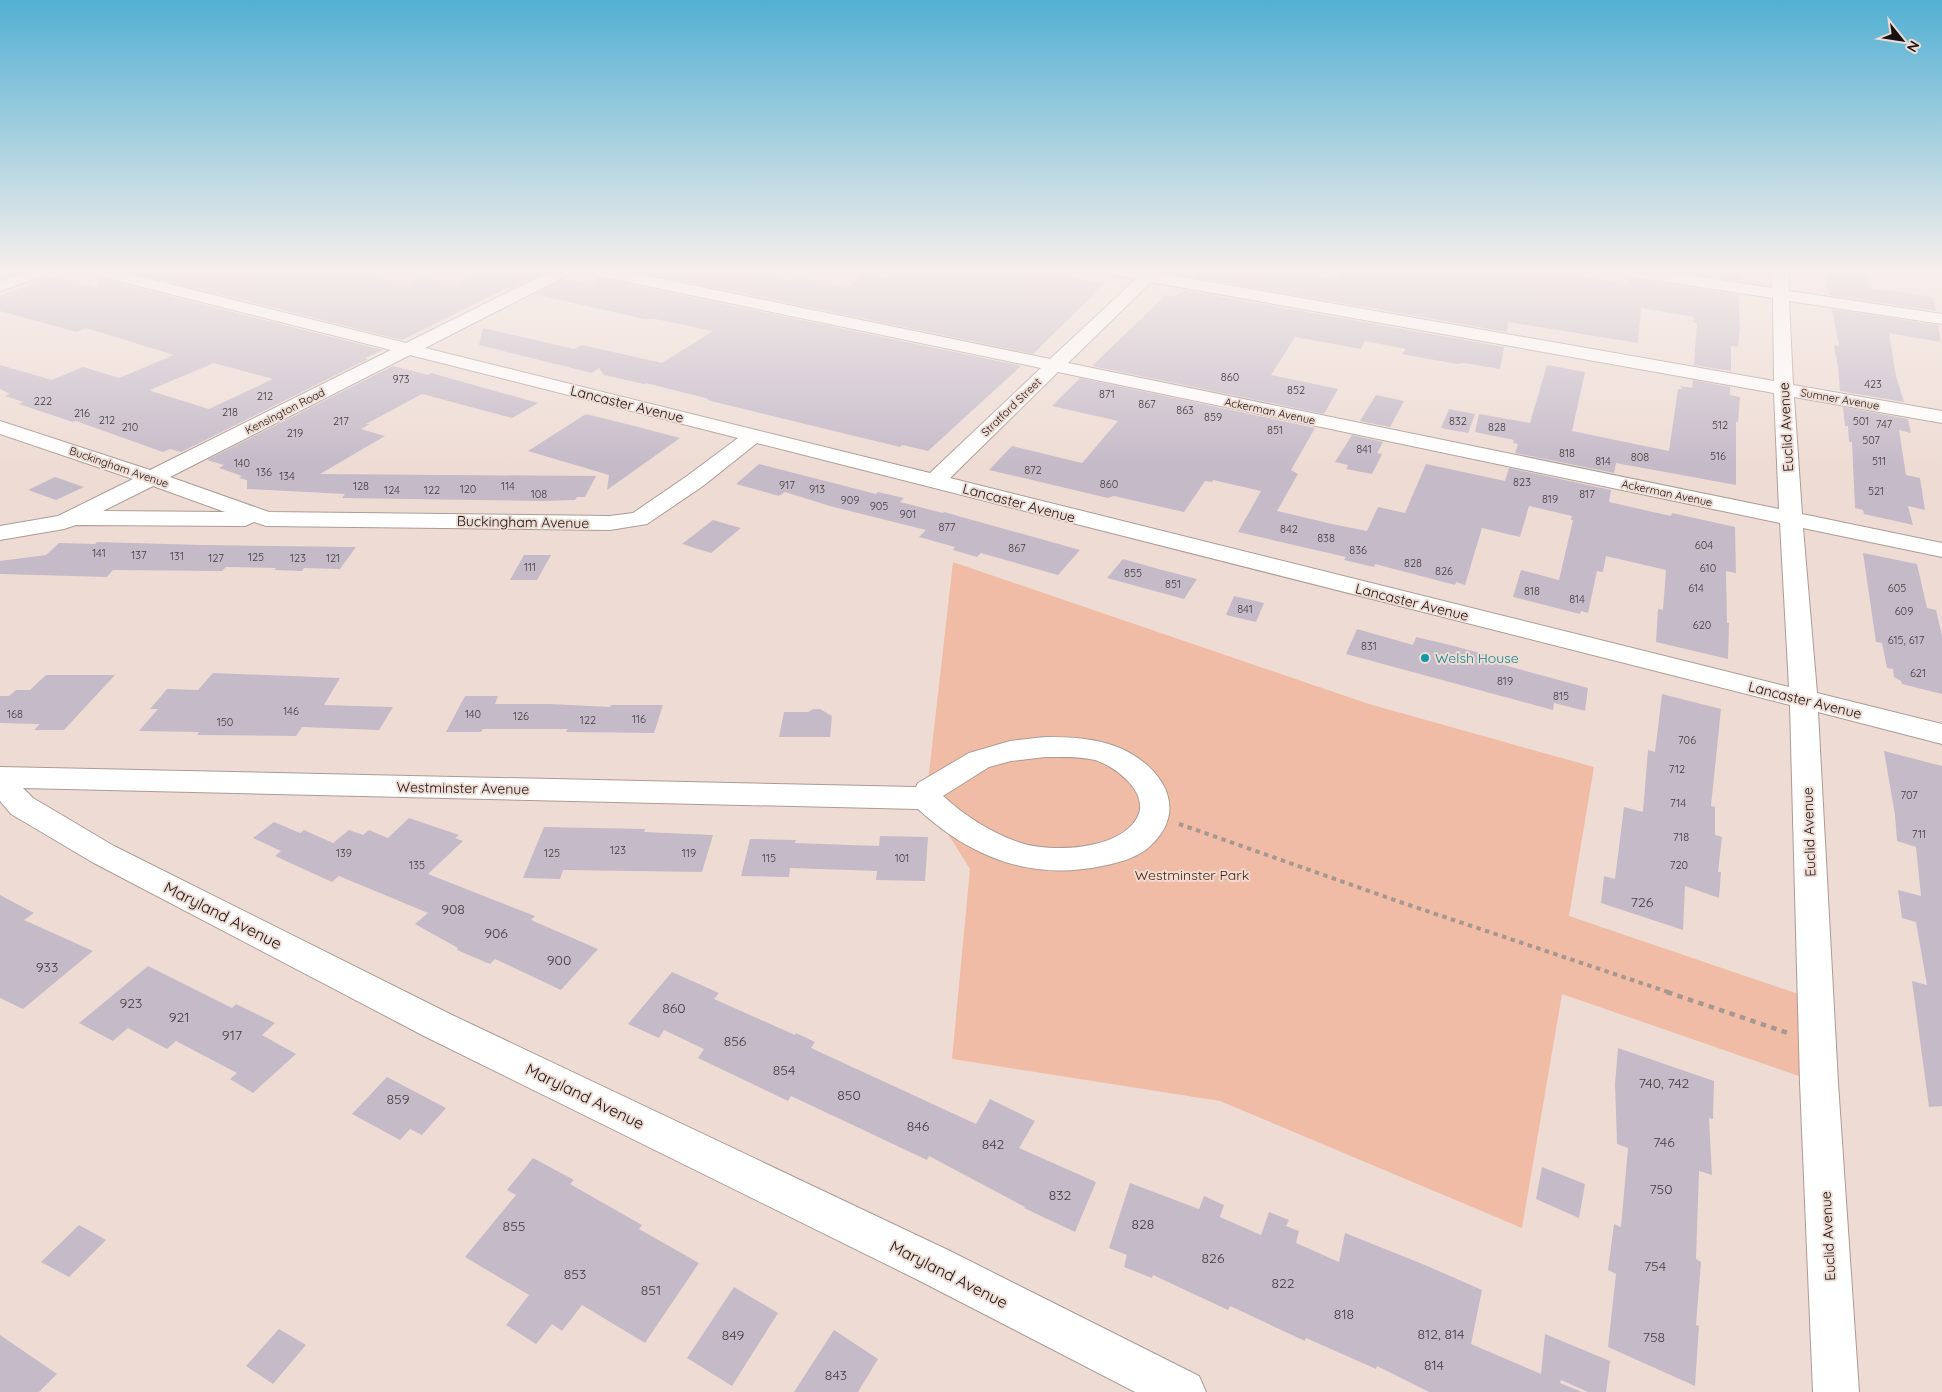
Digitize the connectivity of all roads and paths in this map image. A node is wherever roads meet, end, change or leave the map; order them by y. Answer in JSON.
{"nodes":[{"id":1,"x":355,"y":336,"type":"edge"},
{"id":2,"x":434,"y":336,"type":"edge"},
{"id":3,"x":909,"y":336,"type":"edge"},
{"id":4,"x":1086,"y":336,"type":"edge"},
{"id":5,"x":1492,"y":336,"type":"edge"},
{"id":6,"x":1782,"y":336,"type":"edge"},
{"id":7,"x":407,"y":349,"type":"junction"},
{"id":8,"x":1054,"y":366,"type":"junction"},
{"id":9,"x":1784,"y":389,"type":"junction"},
{"id":10,"x":1942,"y":417,"type":"edge"},
{"id":11,"x":0,"y":427,"type":"edge"},
{"id":12,"x":754,"y":436,"type":"junction"},
{"id":13,"x":152,"y":478,"type":"junction"},
{"id":14,"x":934,"y":481,"type":"junction"},
{"id":15,"x":266,"y":519,"type":"junction"},
{"id":16,"x":1792,"y":519,"type":"junction"},
{"id":17,"x":64,"y":522,"type":"junction"},
{"id":18,"x":0,"y":533,"type":"edge"},
{"id":19,"x":1942,"y":550,"type":"edge"},
{"id":20,"x":1804,"y":700,"type":"junction"},
{"id":21,"x":1942,"y":734,"type":"edge"},
{"id":22,"x":4,"y":777,"type":"edge"},
{"id":23,"x":926,"y":798,"type":"junction"},
{"id":24,"x":1188,"y":827,"type":"dead end"},
{"id":25,"x":1758,"y":1023,"type":"dead end"},
{"id":26,"x":1183,"y":1392,"type":"edge"},
{"id":27,"x":1836,"y":1392,"type":"edge"}],
"edges":[{"from":1,"to":7,"type":"street","name":"Lancaster Avenue"},
{"from":2,"to":7,"type":"street","name":"Kensington Road"},
{"from":3,"to":8,"type":"street","name":"Ackerman Avenue"},
{"from":4,"to":8,"type":"street","name":"Stratford Street"},
{"from":5,"to":9,"type":"street","name":"Sumner Avenue"},
{"from":6,"to":9,"type":"street","name":"Euclid Avenue"},
{"from":7,"to":12,"type":"street","name":"Lancaster Avenue"},
{"from":7,"to":13,"type":"street","name":"Kensington Road"},
{"from":8,"to":14,"type":"street","name":"Stratford Street"},
{"from":8,"to":16,"type":"street","name":"Ackerman Avenue"},
{"from":9,"to":10,"type":"street","name":"Sumner Avenue"},
{"from":9,"to":16,"type":"street","name":"Euclid Avenue"},
{"from":11,"to":13,"type":"street","name":"Buckingham Avenue"},
{"from":12,"to":14,"type":"street","name":"Lancaster Avenue"},
{"from":12,"to":15,"type":"street","name":"Buckingham Avenue"},
{"from":13,"to":15,"type":"street","name":"Buckingham Avenue"},
{"from":13,"to":17,"type":"street","name":"Kensington Road"},
{"from":14,"to":20,"type":"street","name":"Lancaster Avenue"},
{"from":15,"to":17,"type":"street","name":"Buckingham Avenue"},
{"from":16,"to":19,"type":"street","name":"Ackerman Avenue"},
{"from":16,"to":20,"type":"street","name":"Euclid Avenue"},
{"from":17,"to":18,"type":"street","name":"Kensington Road"},
{"from":20,"to":21,"type":"street","name":"Lancaster Avenue"},
{"from":20,"to":27,"type":"street","name":"Euclid Avenue"},
{"from":22,"to":23,"type":"street","name":"Westminster Avenue"},
{"from":22,"to":26,"type":"street","name":"Maryland Avenue"},
{"from":23,"to":23,"type":"street"},
{"from":24,"to":25,"type":"path"}]}
